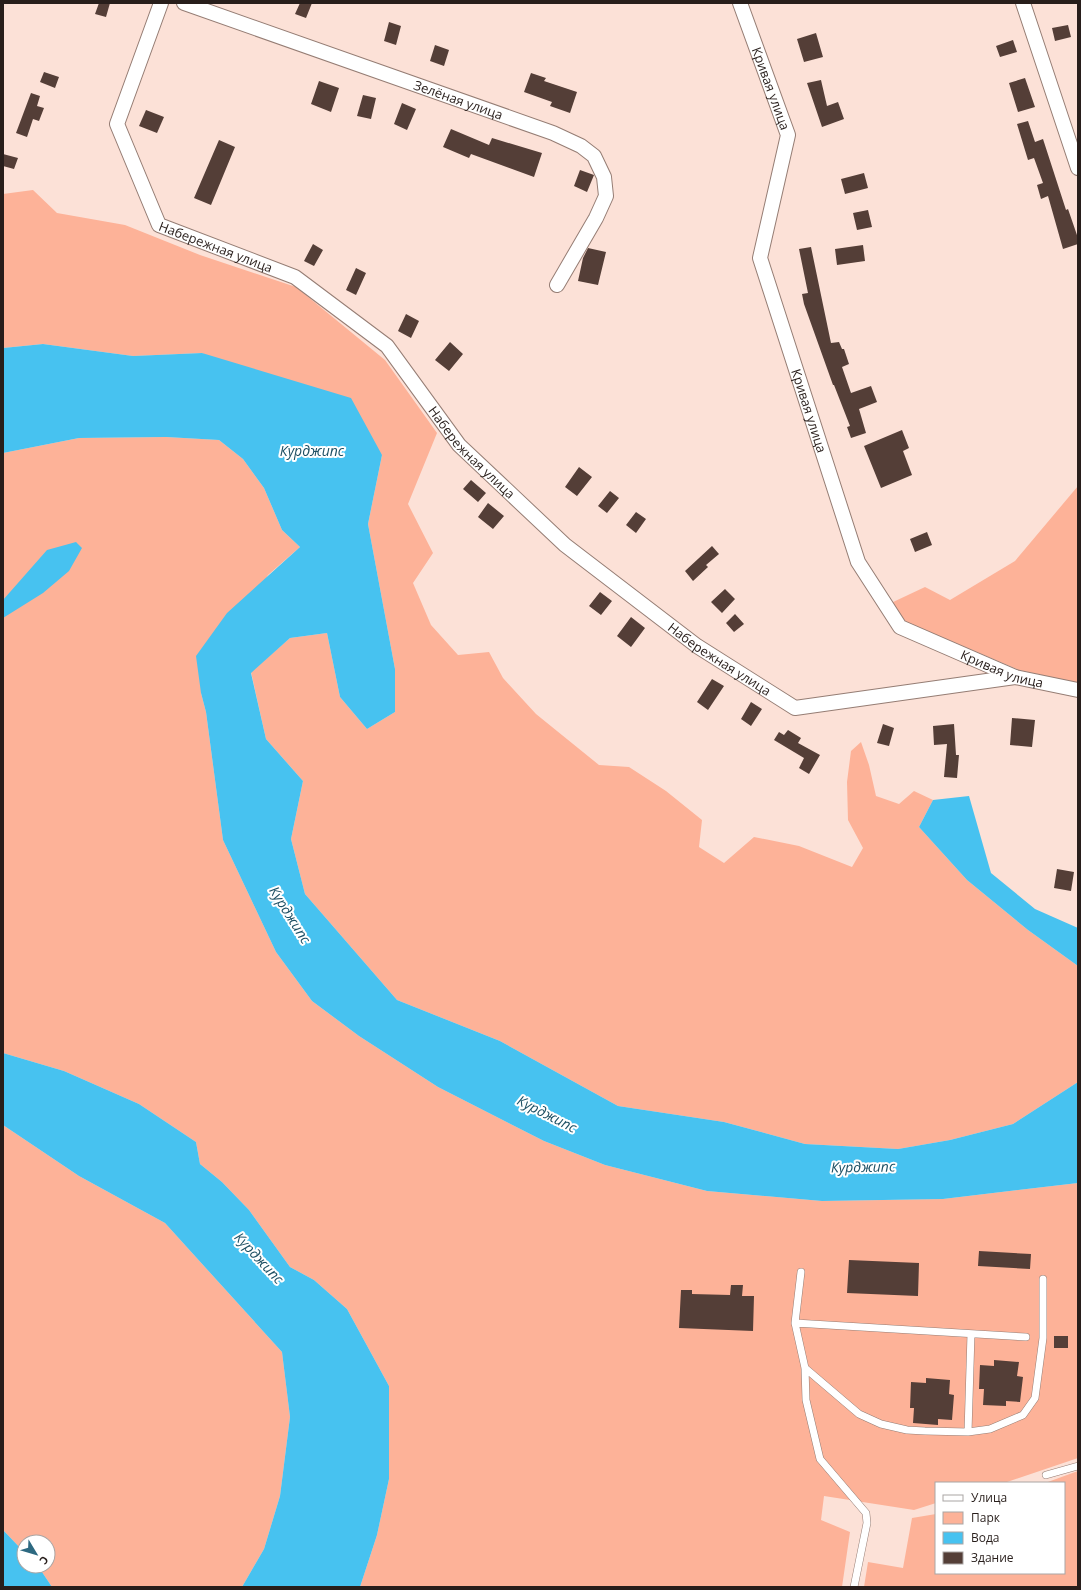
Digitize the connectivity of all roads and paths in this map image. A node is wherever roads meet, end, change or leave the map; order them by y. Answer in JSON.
{"nodes":[{"id":1,"x":161,"y":3,"type":"edge"},
{"id":2,"x":184,"y":3,"type":"edge"},
{"id":3,"x":740,"y":3,"type":"edge"},
{"id":4,"x":1024,"y":3,"type":"edge"},
{"id":5,"x":1078,"y":168,"type":"edge"},
{"id":6,"x":557,"y":285,"type":"dead end"},
{"id":7,"x":1015,"y":677,"type":"junction"},
{"id":8,"x":1078,"y":690,"type":"edge"},
{"id":9,"x":801,"y":1272,"type":"dead end"},
{"id":10,"x":1043,"y":1279,"type":"dead end"},
{"id":11,"x":795,"y":1323,"type":"junction"},
{"id":12,"x":971,"y":1334,"type":"junction"},
{"id":13,"x":1026,"y":1337,"type":"dead end"},
{"id":14,"x":805,"y":1368,"type":"junction"},
{"id":15,"x":968,"y":1432,"type":"junction"},
{"id":16,"x":1078,"y":1466,"type":"edge"},
{"id":17,"x":1046,"y":1475,"type":"dead end"},
{"id":18,"x":854,"y":1587,"type":"edge"}],
"edges":[{"from":1,"to":7,"type":"street","name":"Набережная улица"},
{"from":2,"to":6,"type":"street","name":"Зелёная улица"},
{"from":3,"to":7,"type":"street","name":"Кривая улица"},
{"from":4,"to":5,"type":"street"},
{"from":7,"to":8,"type":"street","name":"Кривая улица"},
{"from":9,"to":11,"type":"lane"},
{"from":10,"to":15,"type":"lane"},
{"from":11,"to":12,"type":"lane"},
{"from":11,"to":14,"type":"lane"},
{"from":12,"to":13,"type":"lane"},
{"from":12,"to":15,"type":"lane"},
{"from":14,"to":15,"type":"lane"},
{"from":14,"to":18,"type":"lane"},
{"from":16,"to":17,"type":"lane"}]}
